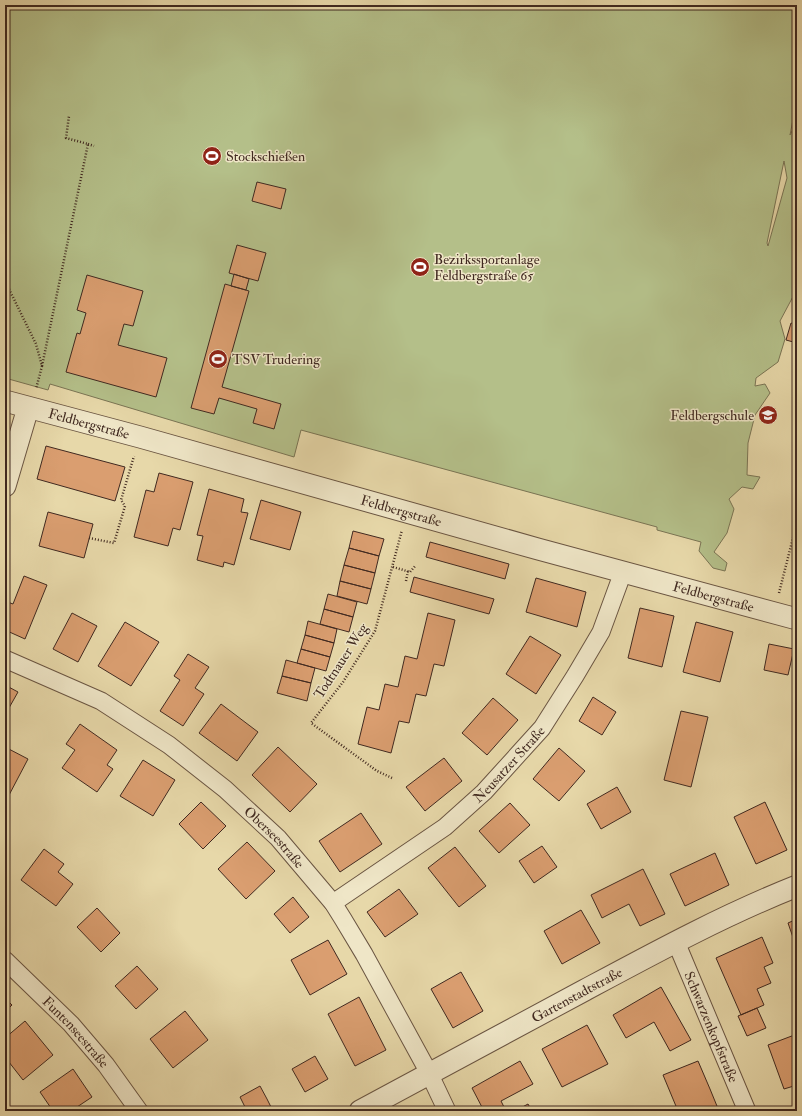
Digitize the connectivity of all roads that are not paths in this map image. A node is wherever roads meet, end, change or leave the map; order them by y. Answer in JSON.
{"nodes":[{"id":1,"x":5,"y":401,"type":"edge"},
{"id":2,"x":28,"y":408,"type":"junction"},
{"id":3,"x":5,"y":486,"type":"edge"},
{"id":4,"x":623,"y":572,"type":"junction"},
{"id":5,"x":797,"y":619,"type":"edge"},
{"id":6,"x":5,"y":659,"type":"edge"},
{"id":7,"x":797,"y":886,"type":"edge"},
{"id":8,"x":333,"y":903,"type":"junction"},
{"id":9,"x":676,"y":942,"type":"junction"},
{"id":10,"x":5,"y":960,"type":"edge"},
{"id":11,"x":429,"y":1073,"type":"junction"},
{"id":12,"x":139,"y":1111,"type":"edge"},
{"id":13,"x":360,"y":1111,"type":"edge"},
{"id":14,"x":447,"y":1111,"type":"edge"},
{"id":15,"x":747,"y":1111,"type":"edge"}],
"edges":[{"from":1,"to":2,"type":"street","name":"Feldbergstraße"},
{"from":2,"to":3,"type":"street"},
{"from":2,"to":4,"type":"street","name":"Feldbergstraße"},
{"from":4,"to":5,"type":"street","name":"Feldbergstraße"},
{"from":4,"to":8,"type":"street","name":"Neusatzer Straße"},
{"from":6,"to":8,"type":"street","name":"Oberseestraße"},
{"from":7,"to":9,"type":"street","name":"Gartenstadtstraße"},
{"from":8,"to":11,"type":"street","name":"Oberseestraße"},
{"from":9,"to":11,"type":"street","name":"Gartenstadtstraße"},
{"from":9,"to":15,"type":"street","name":"Schwarzenkopfstraße"},
{"from":10,"to":12,"type":"street","name":"Funtenseestraße"},
{"from":11,"to":13,"type":"street","name":"Gartenstadtstraße"},
{"from":11,"to":14,"type":"street","name":"Oberseestraße"}]}
